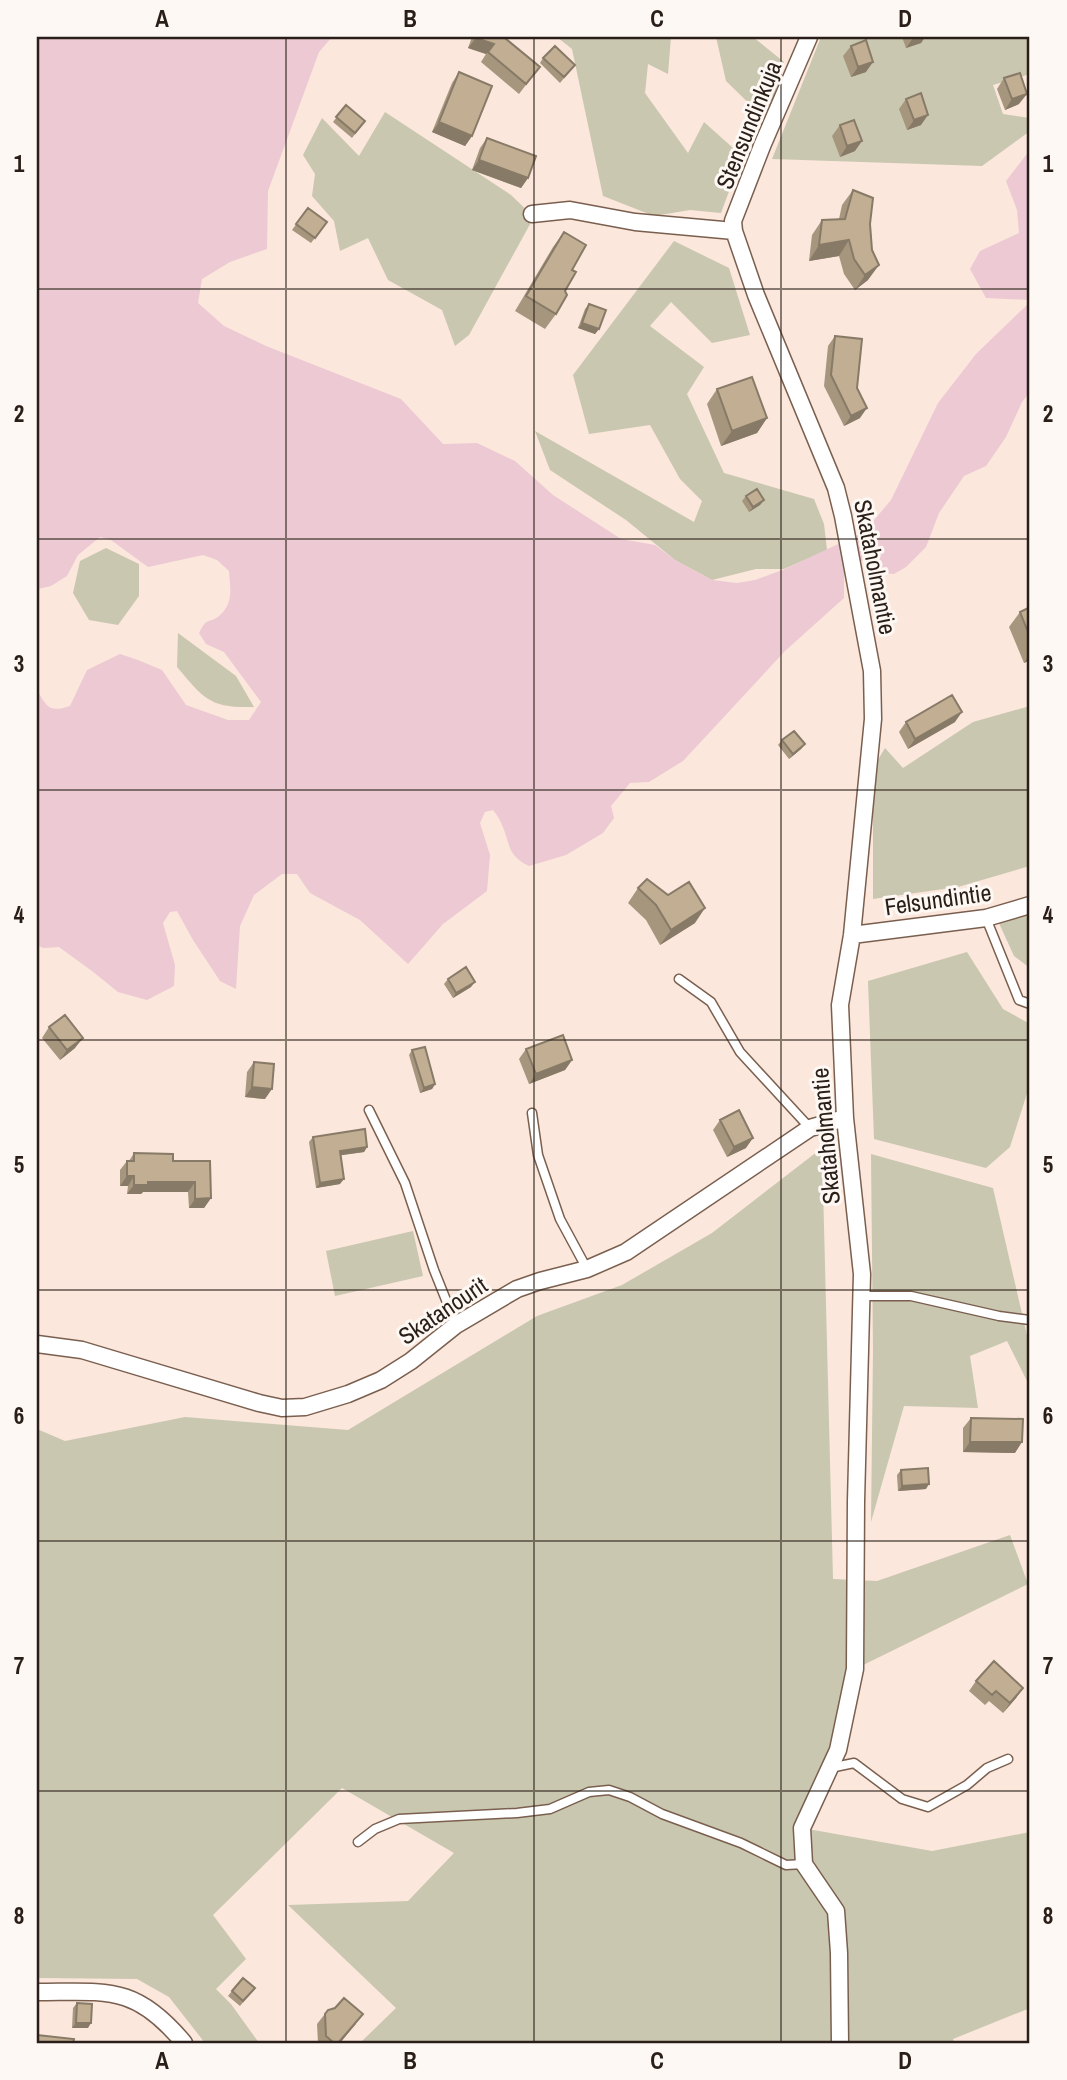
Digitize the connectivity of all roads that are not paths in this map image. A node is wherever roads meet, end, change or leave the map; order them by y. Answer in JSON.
{"nodes":[{"id":1,"x":809,"y":37,"type":"edge"},
{"id":2,"x":531,"y":214,"type":"dead end"},
{"id":3,"x":734,"y":231,"type":"junction"},
{"id":4,"x":1030,"y":905,"type":"edge"},
{"id":5,"x":986,"y":918,"type":"junction"},
{"id":6,"x":852,"y":935,"type":"junction"},
{"id":7,"x":679,"y":978,"type":"dead end"},
{"id":8,"x":1030,"y":1004,"type":"edge"},
{"id":9,"x":369,"y":1110,"type":"dead end"},
{"id":10,"x":532,"y":1113,"type":"dead end"},
{"id":11,"x":845,"y":1118,"type":"junction"},
{"id":12,"x":810,"y":1128,"type":"junction"},
{"id":13,"x":587,"y":1269,"type":"junction"},
{"id":14,"x":861,"y":1296,"type":"junction"},
{"id":15,"x":1030,"y":1320,"type":"edge"},
{"id":16,"x":456,"y":1325,"type":"junction"},
{"id":17,"x":37,"y":1344,"type":"edge"},
{"id":18,"x":1008,"y":1759,"type":"dead end"},
{"id":19,"x":830,"y":1768,"type":"junction"},
{"id":20,"x":358,"y":1842,"type":"dead end"},
{"id":21,"x":804,"y":1864,"type":"junction"},
{"id":22,"x":37,"y":1992,"type":"edge"},
{"id":23,"x":184,"y":2043,"type":"edge"},
{"id":24,"x":840,"y":2043,"type":"edge"}],
"edges":[{"from":1,"to":3,"type":"street","name":"Stensundinkuja"},
{"from":2,"to":3,"type":"street"},
{"from":3,"to":6,"type":"street","name":"Skataholmantie"},
{"from":4,"to":5,"type":"street","name":"Felsundintie"},
{"from":5,"to":6,"type":"street","name":"Felsundintie"},
{"from":5,"to":8,"type":"lane"},
{"from":6,"to":11,"type":"street","name":"Skataholmantie"},
{"from":7,"to":12,"type":"lane"},
{"from":9,"to":16,"type":"lane"},
{"from":10,"to":13,"type":"lane"},
{"from":11,"to":12,"type":"street","name":"Skatanourit"},
{"from":11,"to":14,"type":"street","name":"Skataholmantie"},
{"from":12,"to":13,"type":"street","name":"Skatanourit"},
{"from":13,"to":16,"type":"street","name":"Skatanourit"},
{"from":14,"to":15,"type":"lane"},
{"from":14,"to":19,"type":"street","name":"Skataholmantie"},
{"from":16,"to":17,"type":"street","name":"Skatanourit"},
{"from":18,"to":19,"type":"lane"},
{"from":19,"to":21,"type":"street","name":"Skataholmantie"},
{"from":20,"to":21,"type":"lane"},
{"from":21,"to":24,"type":"street"},
{"from":22,"to":23,"type":"street"}]}
